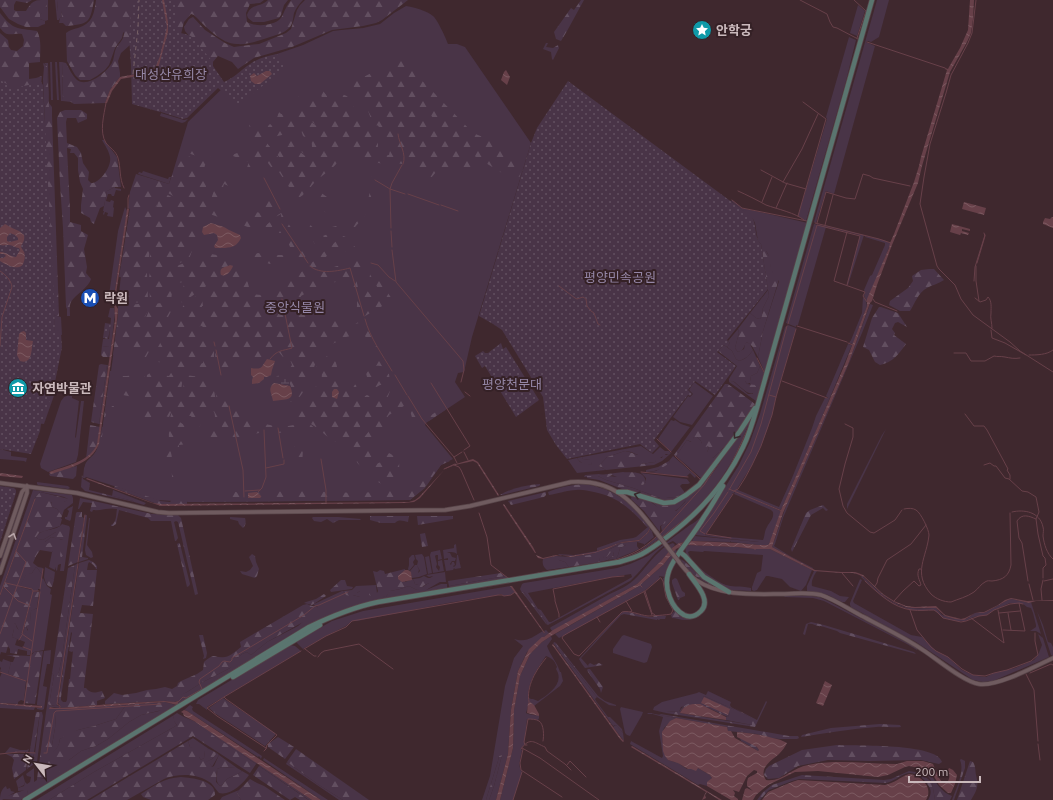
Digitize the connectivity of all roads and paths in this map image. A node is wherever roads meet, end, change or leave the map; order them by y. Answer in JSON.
{"nodes":[{"id":1,"x":874,"y":0,"type":"edge"},
{"id":2,"x":758,"y":404,"type":"junction"},
{"id":3,"x":0,"y":483,"type":"edge"},
{"id":4,"x":27,"y":486,"type":"junction"},
{"id":5,"x":723,"y":486,"type":"junction"},
{"id":6,"x":618,"y":492,"type":"junction"},
{"id":7,"x":680,"y":552,"type":"junction"},
{"id":8,"x":0,"y":556,"type":"edge"},
{"id":9,"x":0,"y":573,"type":"edge"},
{"id":10,"x":689,"y":574,"type":"junction"},
{"id":11,"x":729,"y":592,"type":"junction"},
{"id":12,"x":1053,"y":658,"type":"edge"},
{"id":13,"x":182,"y":706,"type":"junction"},
{"id":14,"x":177,"y":710,"type":"junction"},
{"id":15,"x":25,"y":800,"type":"edge"},
{"id":16,"x":30,"y":800,"type":"edge"}],
"edges":[{"from":1,"to":2,"type":"highway"},
{"from":1,"to":5,"type":"highway"},
{"from":2,"to":6,"type":"highway","one_way":true},
{"from":2,"to":13,"type":"highway"},
{"from":3,"to":4,"type":"main road"},
{"from":4,"to":6,"type":"main road"},
{"from":4,"to":8,"type":"main road"},
{"from":9,"to":4,"type":"main road","one_way":true},
{"from":5,"to":7,"type":"highway"},
{"from":5,"to":13,"type":"highway"},
{"from":6,"to":10,"type":"main road","bridge":true},
{"from":7,"to":10,"type":"highway"},
{"from":7,"to":11,"type":"highway"},
{"from":10,"to":11,"type":"main road"},
{"from":11,"to":12,"type":"main road"},
{"from":13,"to":14,"type":"highway"},
{"from":14,"to":15,"type":"highway"},
{"from":14,"to":16,"type":"highway"}]}
